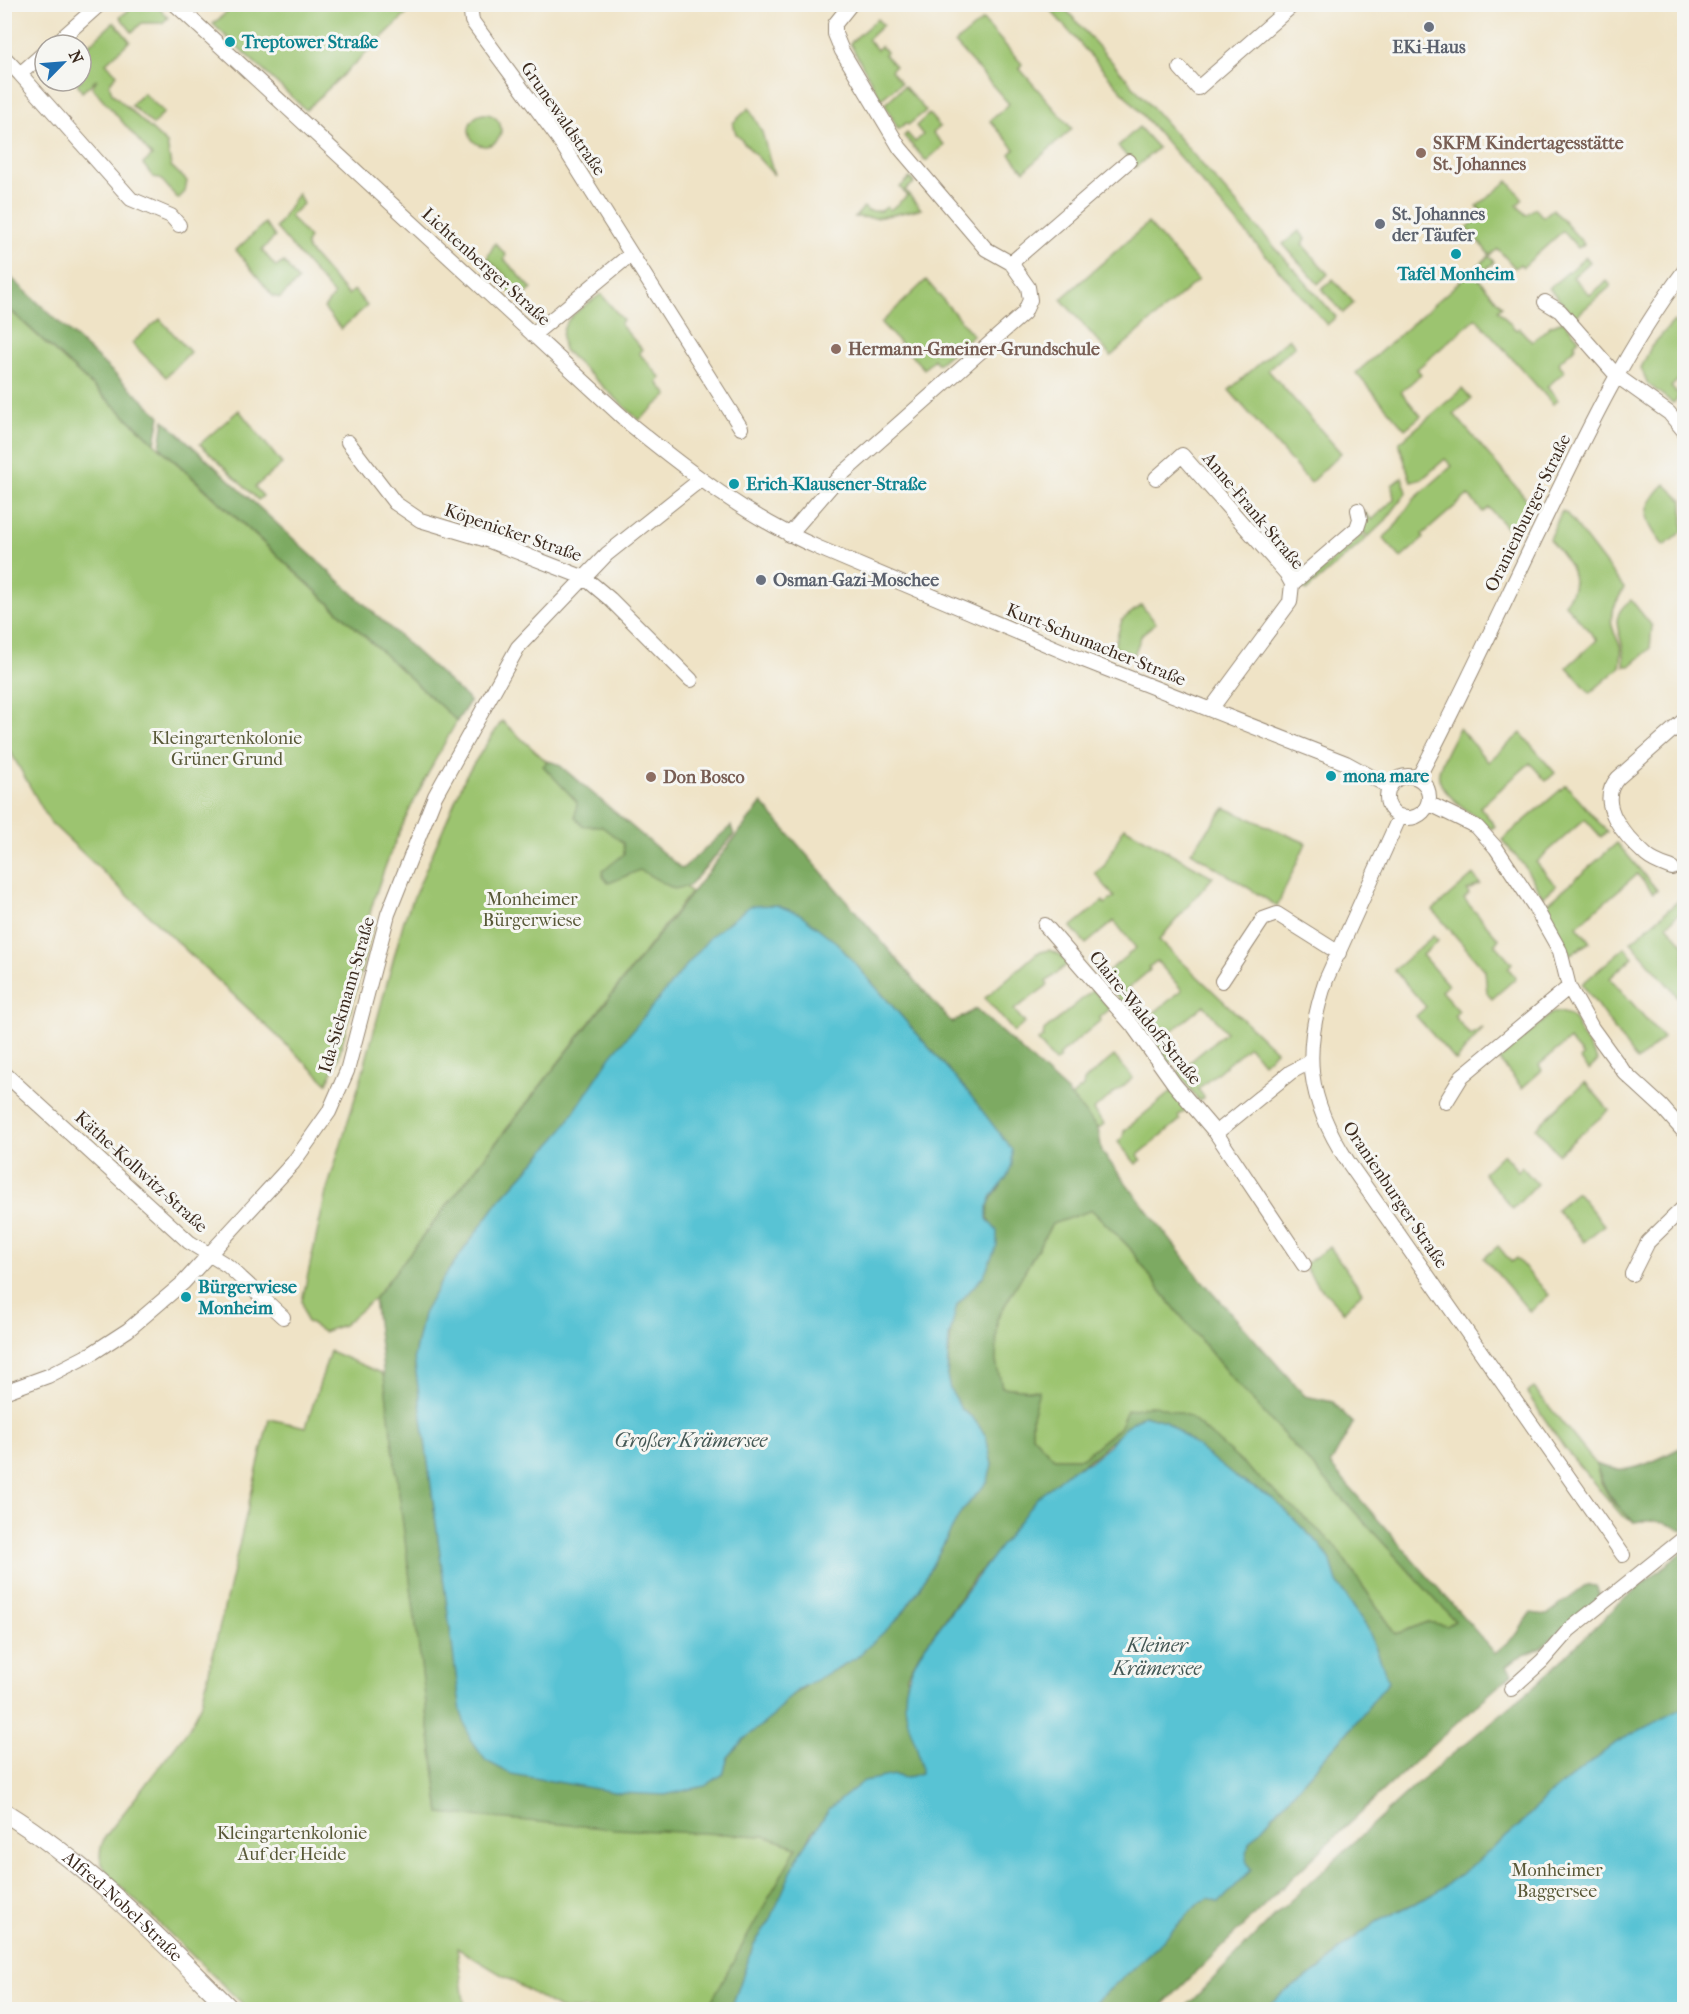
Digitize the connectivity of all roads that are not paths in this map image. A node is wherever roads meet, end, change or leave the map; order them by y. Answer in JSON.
{"nodes":[{"id":1,"x":100,"y":4,"type":"edge"},
{"id":2,"x":175,"y":4,"type":"edge"},
{"id":3,"x":470,"y":4,"type":"edge"},
{"id":4,"x":1294,"y":4,"type":"edge"},
{"id":5,"x":843,"y":7,"type":"edge"},
{"id":6,"x":67,"y":33,"type":"edge"},
{"id":7,"x":4,"y":57,"type":"edge"},
{"id":8,"x":33,"y":63,"type":"edge"},
{"id":9,"x":1180,"y":68,"type":"dead end"},
{"id":10,"x":20,"y":74,"type":"junction"},
{"id":11,"x":1129,"y":161,"type":"dead end"},
{"id":12,"x":179,"y":225,"type":"dead end"},
{"id":13,"x":631,"y":254,"type":"junction"},
{"id":14,"x":1011,"y":263,"type":"junction"},
{"id":15,"x":1684,"y":271,"type":"edge"},
{"id":16,"x":1545,"y":302,"type":"dead end"},
{"id":17,"x":533,"y":335,"type":"junction"},
{"id":18,"x":1617,"y":376,"type":"junction"},
{"id":19,"x":741,"y":428,"type":"dead end"},
{"id":20,"x":1684,"y":431,"type":"edge"},
{"id":21,"x":348,"y":442,"type":"dead end"},
{"id":22,"x":1156,"y":478,"type":"dead end"},
{"id":23,"x":700,"y":480,"type":"junction"},
{"id":24,"x":1358,"y":510,"type":"dead end"},
{"id":25,"x":789,"y":535,"type":"junction"},
{"id":26,"x":585,"y":578,"type":"junction"},
{"id":27,"x":1292,"y":584,"type":"junction"},
{"id":28,"x":691,"y":680,"type":"dead end"},
{"id":29,"x":1211,"y":710,"type":"junction"},
{"id":30,"x":1684,"y":720,"type":"edge"},
{"id":31,"x":1418,"y":778,"type":"junction"},
{"id":32,"x":1390,"y":787,"type":"junction"},
{"id":33,"x":1428,"y":803,"type":"junction"},
{"id":34,"x":1400,"y":816,"type":"junction"},
{"id":35,"x":1672,"y":868,"type":"dead end"},
{"id":36,"x":1045,"y":925,"type":"dead end"},
{"id":37,"x":1339,"y":953,"type":"junction"},
{"id":38,"x":1222,"y":981,"type":"dead end"},
{"id":39,"x":1569,"y":987,"type":"junction"},
{"id":40,"x":1310,"y":1062,"type":"junction"},
{"id":41,"x":4,"y":1072,"type":"edge"},
{"id":42,"x":1446,"y":1102,"type":"dead end"},
{"id":43,"x":1684,"y":1132,"type":"edge"},
{"id":44,"x":1216,"y":1133,"type":"junction"},
{"id":45,"x":1684,"y":1208,"type":"edge"},
{"id":46,"x":210,"y":1255,"type":"junction"},
{"id":47,"x":1304,"y":1265,"type":"dead end"},
{"id":48,"x":1632,"y":1274,"type":"dead end"},
{"id":49,"x":283,"y":1317,"type":"dead end"},
{"id":50,"x":4,"y":1392,"type":"edge"},
{"id":51,"x":1684,"y":1538,"type":"edge"},
{"id":52,"x":1623,"y":1555,"type":"dead end"},
{"id":53,"x":1511,"y":1689,"type":"dead end"},
{"id":54,"x":4,"y":1812,"type":"edge"},
{"id":55,"x":231,"y":2010,"type":"edge"}],
"edges":[{"from":1,"to":6,"type":"street"},
{"from":2,"to":17,"type":"street","name":"Lichtenberger Straße"},
{"from":3,"to":13,"type":"street","name":"Grunewaldstraße"},
{"from":4,"to":9,"type":"street"},
{"from":5,"to":14,"type":"street"},
{"from":7,"to":10,"type":"street"},
{"from":8,"to":10,"type":"street"},
{"from":10,"to":12,"type":"street"},
{"from":11,"to":14,"type":"street"},
{"from":13,"to":17,"type":"street"},
{"from":13,"to":19,"type":"street","name":"Grunewaldstraße"},
{"from":14,"to":25,"type":"street"},
{"from":15,"to":18,"type":"street","name":"Oranienburger Straße"},
{"from":16,"to":18,"type":"street"},
{"from":17,"to":23,"type":"street","name":"Lichtenberger Straße"},
{"from":18,"to":20,"type":"street"},
{"from":18,"to":31,"type":"street","name":"Oranienburger Straße"},
{"from":21,"to":26,"type":"street","name":"Köpenicker Straße"},
{"from":22,"to":27,"type":"street","name":"Anne-Frank-Straße"},
{"from":23,"to":25,"type":"street","name":"Lichtenberger Straße"},
{"from":23,"to":26,"type":"street","name":"Köpenicker Straße"},
{"from":24,"to":27,"type":"street"},
{"from":25,"to":29,"type":"street","name":"Kurt-Schumacher-Straße"},
{"from":26,"to":28,"type":"street"},
{"from":26,"to":46,"type":"street","name":"Ida-Siekmann-Straße"},
{"from":27,"to":29,"type":"street","name":"Anne-Frank-Straße"},
{"from":29,"to":32,"type":"street","name":"Kurt-Schumacher-Straße"},
{"from":30,"to":35,"type":"street"},
{"from":31,"to":32,"type":"street"},
{"from":31,"to":33,"type":"street"},
{"from":32,"to":34,"type":"street"},
{"from":33,"to":34,"type":"street"},
{"from":33,"to":39,"type":"street"},
{"from":34,"to":37,"type":"street","name":"Oranienburger Straße"},
{"from":36,"to":44,"type":"street","name":"Claire-Waldoff-Straße"},
{"from":37,"to":38,"type":"street"},
{"from":37,"to":40,"type":"street","name":"Oranienburger Straße"},
{"from":39,"to":42,"type":"street"},
{"from":39,"to":43,"type":"street"},
{"from":40,"to":44,"type":"street"},
{"from":40,"to":52,"type":"street","name":"Oranienburger Straße"},
{"from":41,"to":46,"type":"street","name":"Käthe-Kollwitz-Straße"},
{"from":44,"to":47,"type":"street","name":"Claire-Waldoff-Straße"},
{"from":45,"to":48,"type":"street"},
{"from":46,"to":49,"type":"street","name":"Käthe-Kollwitz-Straße"},
{"from":46,"to":50,"type":"street","name":"Ida-Siekmann-Straße"},
{"from":51,"to":53,"type":"street"},
{"from":54,"to":55,"type":"street","name":"Alfred-Nobel-Straße"}]}
